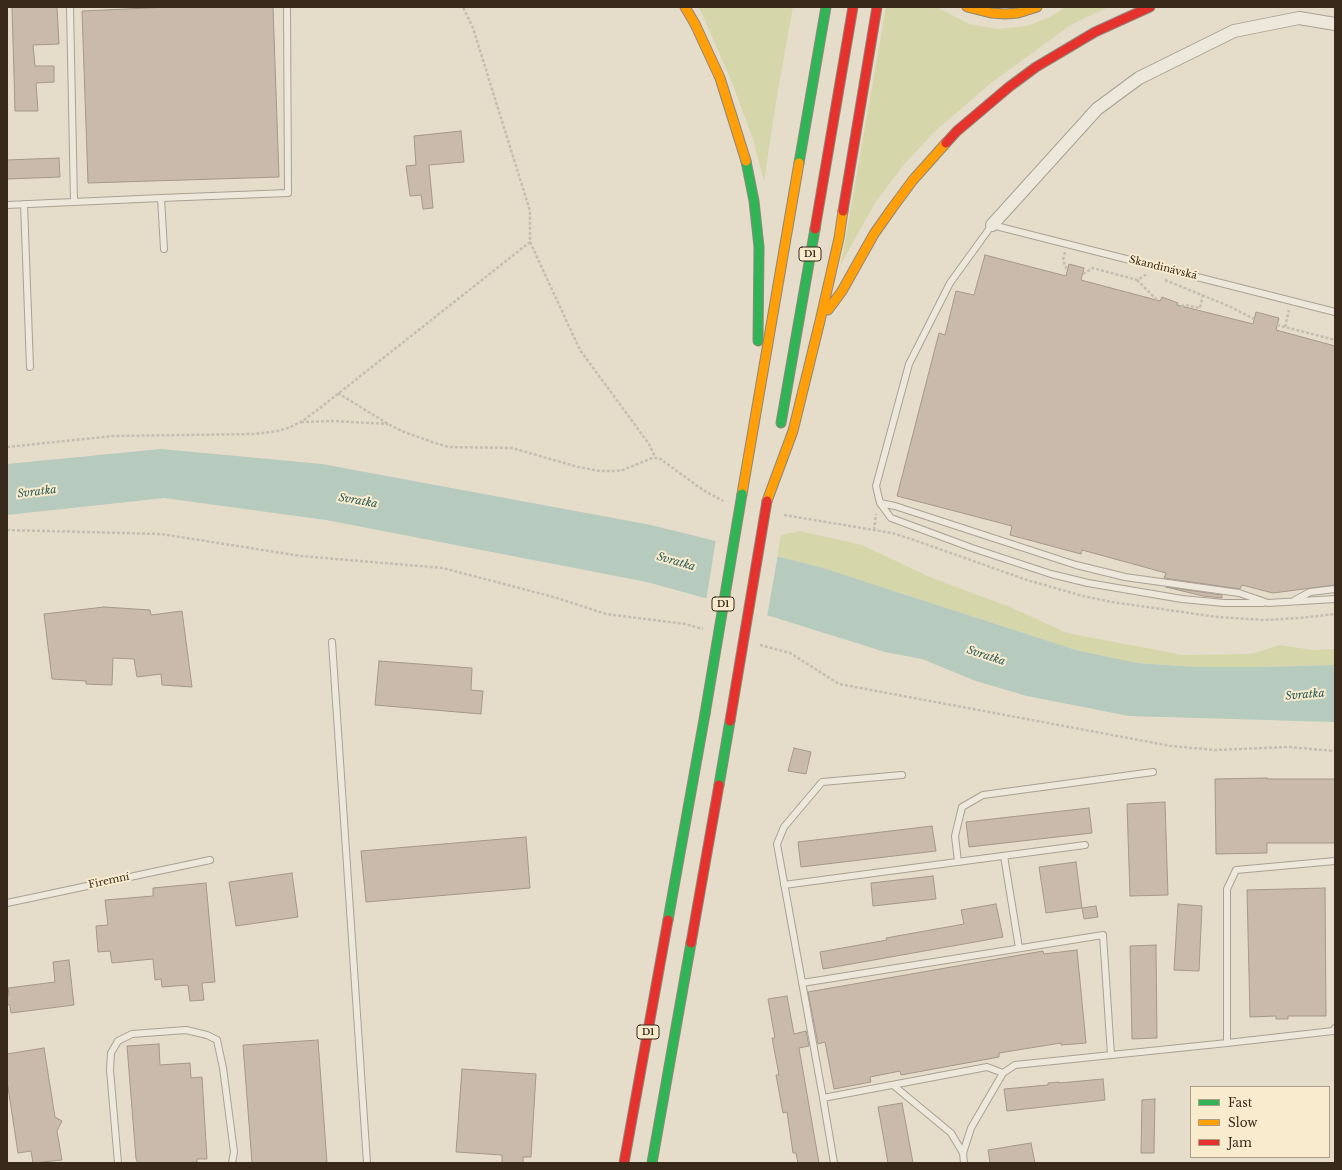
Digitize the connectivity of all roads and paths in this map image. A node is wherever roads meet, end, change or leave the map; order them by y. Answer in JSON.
{"nodes":[{"id":1,"x":70,"y":7,"type":"edge"},
{"id":2,"x":287,"y":7,"type":"edge"},
{"id":3,"x":463,"y":7,"type":"edge"},
{"id":4,"x":685,"y":7,"type":"edge"},
{"id":5,"x":826,"y":7,"type":"edge"},
{"id":6,"x":853,"y":7,"type":"edge"},
{"id":7,"x":877,"y":7,"type":"edge"},
{"id":8,"x":967,"y":7,"type":"edge"},
{"id":9,"x":1037,"y":7,"type":"edge"},
{"id":10,"x":1150,"y":7,"type":"edge"},
{"id":11,"x":1335,"y":24,"type":"edge"},
{"id":12,"x":161,"y":198,"type":"junction"},
{"id":13,"x":74,"y":202,"type":"junction"},
{"id":14,"x":24,"y":204,"type":"junction"},
{"id":15,"x":7,"y":205,"type":"edge"},
{"id":16,"x":992,"y":225,"type":"junction"},
{"id":17,"x":530,"y":242,"type":"junction"},
{"id":18,"x":1067,"y":244,"type":"junction"},
{"id":19,"x":164,"y":249,"type":"dead end"},
{"id":20,"x":1067,"y":270,"type":"dead end"},
{"id":21,"x":1149,"y":273,"type":"dead end"},
{"id":22,"x":1083,"y":274,"type":"dead end"},
{"id":23,"x":1162,"y":279,"type":"dead end"},
{"id":24,"x":1137,"y":280,"type":"junction"},
{"id":25,"x":1203,"y":295,"type":"junction"},
{"id":26,"x":1157,"y":300,"type":"dead end"},
{"id":27,"x":1292,"y":301,"type":"junction"},
{"id":28,"x":1181,"y":306,"type":"dead end"},
{"id":29,"x":1335,"y":312,"type":"edge"},
{"id":30,"x":1254,"y":319,"type":"dead end"},
{"id":31,"x":820,"y":321,"type":"junction"},
{"id":32,"x":1277,"y":325,"type":"dead end"},
{"id":33,"x":1285,"y":327,"type":"junction"},
{"id":34,"x":1335,"y":340,"type":"edge"},
{"id":35,"x":30,"y":368,"type":"dead end"},
{"id":36,"x":338,"y":393,"type":"junction"},
{"id":37,"x":756,"y":415,"type":"junction"},
{"id":38,"x":301,"y":422,"type":"junction"},
{"id":39,"x":388,"y":424,"type":"junction"},
{"id":40,"x":779,"y":432,"type":"dead end"},
{"id":41,"x":7,"y":447,"type":"edge"},
{"id":42,"x":777,"y":448,"type":"dead end"},
{"id":43,"x":655,"y":457,"type":"junction"},
{"id":44,"x":723,"y":501,"type":"dead end"},
{"id":45,"x":767,"y":502,"type":"junction"},
{"id":46,"x":880,"y":503,"type":"junction"},
{"id":47,"x":7,"y":530,"type":"edge"},
{"id":48,"x":1335,"y":589,"type":"edge"},
{"id":49,"x":1335,"y":599,"type":"edge"},
{"id":50,"x":1291,"y":602,"type":"junction"},
{"id":51,"x":1268,"y":603,"type":"junction"},
{"id":52,"x":707,"y":630,"type":"dead end"},
{"id":53,"x":332,"y":642,"type":"dead end"},
{"id":54,"x":752,"y":643,"type":"dead end"},
{"id":55,"x":1335,"y":751,"type":"edge"},
{"id":56,"x":1153,"y":772,"type":"dead end"},
{"id":57,"x":902,"y":775,"type":"dead end"},
{"id":58,"x":1084,"y":845,"type":"dead end"},
{"id":59,"x":1004,"y":856,"type":"junction"},
{"id":60,"x":210,"y":860,"type":"dead end"},
{"id":61,"x":958,"y":862,"type":"junction"},
{"id":62,"x":1335,"y":862,"type":"edge"},
{"id":63,"x":784,"y":884,"type":"junction"},
{"id":64,"x":7,"y":903,"type":"edge"},
{"id":65,"x":1019,"y":948,"type":"junction"},
{"id":66,"x":802,"y":983,"type":"junction"},
{"id":67,"x":1335,"y":1028,"type":"edge"},
{"id":68,"x":1227,"y":1043,"type":"junction"},
{"id":69,"x":1111,"y":1055,"type":"junction"},
{"id":70,"x":1003,"y":1072,"type":"junction"},
{"id":71,"x":893,"y":1085,"type":"junction"},
{"id":72,"x":823,"y":1098,"type":"junction"},
{"id":73,"x":963,"y":1153,"type":"junction"},
{"id":74,"x":118,"y":1163,"type":"edge"},
{"id":75,"x":232,"y":1163,"type":"edge"},
{"id":76,"x":367,"y":1163,"type":"edge"},
{"id":77,"x":624,"y":1163,"type":"edge"},
{"id":78,"x":652,"y":1163,"type":"edge"},
{"id":79,"x":834,"y":1163,"type":"edge"},
{"id":80,"x":964,"y":1163,"type":"edge"}],
"edges":[{"from":1,"to":13,"type":"lane"},
{"from":2,"to":12,"type":"lane"},
{"from":3,"to":17,"type":"path"},
{"from":4,"to":37,"type":"highway"},
{"from":5,"to":37,"type":"highway","number":"D1"},
{"from":6,"to":40,"type":"highway","number":"D1"},
{"from":7,"to":31,"type":"highway"},
{"from":8,"to":9,"type":"highway"},
{"from":10,"to":31,"type":"highway"},
{"from":11,"to":16,"type":"street"},
{"from":12,"to":13,"type":"lane"},
{"from":12,"to":19,"type":"lane"},
{"from":13,"to":14,"type":"lane"},
{"from":14,"to":15,"type":"lane"},
{"from":14,"to":35,"type":"lane"},
{"from":16,"to":18,"type":"lane","name":"Skandinávská"},
{"from":16,"to":46,"type":"lane"},
{"from":17,"to":36,"type":"path"},
{"from":17,"to":43,"type":"path"},
{"from":18,"to":20,"type":"path"},
{"from":18,"to":27,"type":"lane","name":"Skandinávská"},
{"from":21,"to":24,"type":"path"},
{"from":22,"to":24,"type":"path"},
{"from":23,"to":25,"type":"path"},
{"from":24,"to":26,"type":"path"},
{"from":25,"to":28,"type":"path"},
{"from":25,"to":30,"type":"path"},
{"from":27,"to":29,"type":"lane","name":"Skandinávská"},
{"from":27,"to":33,"type":"path"},
{"from":31,"to":45,"type":"highway"},
{"from":32,"to":33,"type":"path"},
{"from":33,"to":34,"type":"path"},
{"from":36,"to":38,"type":"path"},
{"from":36,"to":39,"type":"path"},
{"from":37,"to":77,"type":"highway","number":"D1","bridge":true},
{"from":38,"to":39,"type":"path"},
{"from":38,"to":41,"type":"path"},
{"from":39,"to":43,"type":"path"},
{"from":42,"to":45,"type":"highway","number":"D1"},
{"from":43,"to":44,"type":"path"},
{"from":45,"to":78,"type":"highway","number":"D1","bridge":true},
{"from":46,"to":51,"type":"lane"},
{"from":46,"to":51,"type":"lane"},
{"from":47,"to":52,"type":"path"},
{"from":48,"to":50,"type":"lane"},
{"from":49,"to":50,"type":"lane"},
{"from":50,"to":51,"type":"lane"},
{"from":53,"to":76,"type":"lane"},
{"from":54,"to":55,"type":"path"},
{"from":56,"to":61,"type":"lane"},
{"from":57,"to":63,"type":"lane"},
{"from":58,"to":59,"type":"lane"},
{"from":59,"to":61,"type":"lane"},
{"from":59,"to":65,"type":"lane"},
{"from":60,"to":64,"type":"lane","name":"Firemní"},
{"from":61,"to":63,"type":"lane"},
{"from":62,"to":68,"type":"lane"},
{"from":63,"to":66,"type":"lane"},
{"from":65,"to":66,"type":"lane"},
{"from":65,"to":69,"type":"lane"},
{"from":66,"to":72,"type":"lane"},
{"from":67,"to":68,"type":"lane"},
{"from":68,"to":69,"type":"lane"},
{"from":69,"to":70,"type":"lane"},
{"from":70,"to":71,"type":"lane"},
{"from":70,"to":73,"type":"lane"},
{"from":71,"to":72,"type":"lane"},
{"from":71,"to":73,"type":"lane"},
{"from":72,"to":79,"type":"lane"},
{"from":73,"to":80,"type":"lane"},
{"from":74,"to":75,"type":"lane"}]}
